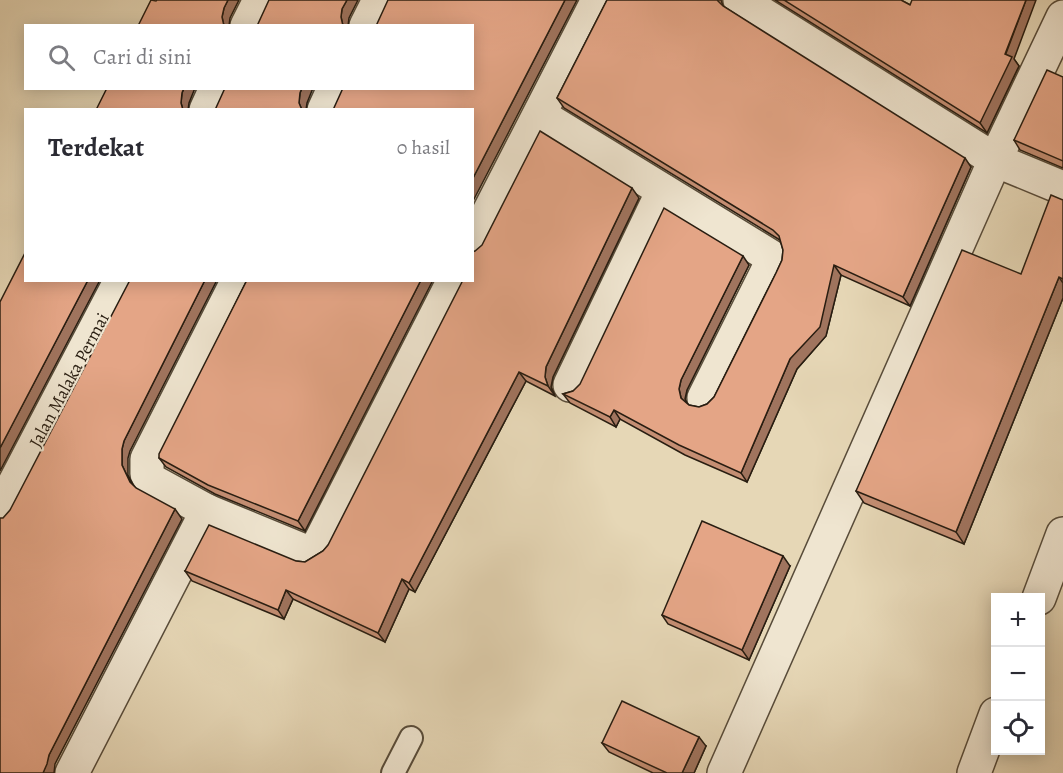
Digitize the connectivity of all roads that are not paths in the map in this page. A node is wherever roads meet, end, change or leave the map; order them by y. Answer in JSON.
{"nodes":[{"id":1,"x":260,"y":0,"type":"edge"},
{"id":2,"x":379,"y":0,"type":"edge"},
{"id":3,"x":598,"y":0,"type":"edge"},
{"id":4,"x":740,"y":0,"type":"edge"},
{"id":5,"x":1063,"y":17,"type":"edge"},
{"id":6,"x":248,"y":24,"type":"edge"},
{"id":7,"x":367,"y":24,"type":"edge"},
{"id":8,"x":215,"y":90,"type":"edge"},
{"id":9,"x":333,"y":90,"type":"edge"},
{"id":10,"x":207,"y":108,"type":"edge"},
{"id":11,"x":325,"y":108,"type":"edge"},
{"id":12,"x":540,"y":115,"type":"junction"},
{"id":13,"x":995,"y":160,"type":"junction"},
{"id":14,"x":1063,"y":188,"type":"edge"},
{"id":15,"x":663,"y":191,"type":"junction"},
{"id":16,"x":474,"y":241,"type":"edge"},
{"id":17,"x":120,"y":282,"type":"edge"},
{"id":18,"x":237,"y":282,"type":"edge"},
{"id":19,"x":453,"y":282,"type":"edge"},
{"id":20,"x":570,"y":385,"type":"dead end"},
{"id":21,"x":704,"y":399,"type":"dead end"},
{"id":22,"x":0,"y":511,"type":"edge"},
{"id":23,"x":207,"y":511,"type":"junction"},
{"id":24,"x":1063,"y":534,"type":"edge"},
{"id":25,"x":1041,"y":593,"type":"edge"},
{"id":26,"x":991,"y":727,"type":"edge"},
{"id":27,"x":411,"y":738,"type":"dead end"},
{"id":28,"x":72,"y":773,"type":"edge"},
{"id":29,"x":393,"y":773,"type":"edge"},
{"id":30,"x":724,"y":773,"type":"edge"},
{"id":31,"x":974,"y":773,"type":"edge"}],
"edges":[{"from":1,"to":6,"type":"street"},
{"from":2,"to":7,"type":"street"},
{"from":3,"to":12,"type":"street"},
{"from":4,"to":13,"type":"street"},
{"from":5,"to":13,"type":"street"},
{"from":8,"to":10,"type":"street"},
{"from":9,"to":11,"type":"street"},
{"from":12,"to":15,"type":"street"},
{"from":12,"to":16,"type":"street"},
{"from":13,"to":14,"type":"street"},
{"from":13,"to":30,"type":"street"},
{"from":15,"to":20,"type":"street"},
{"from":15,"to":21,"type":"street"},
{"from":17,"to":22,"type":"street","name":"Jalan Malaka Permai"},
{"from":18,"to":23,"type":"street"},
{"from":19,"to":23,"type":"street"},
{"from":23,"to":28,"type":"street"},
{"from":24,"to":25,"type":"street"},
{"from":26,"to":31,"type":"street"},
{"from":27,"to":29,"type":"lane"}]}
